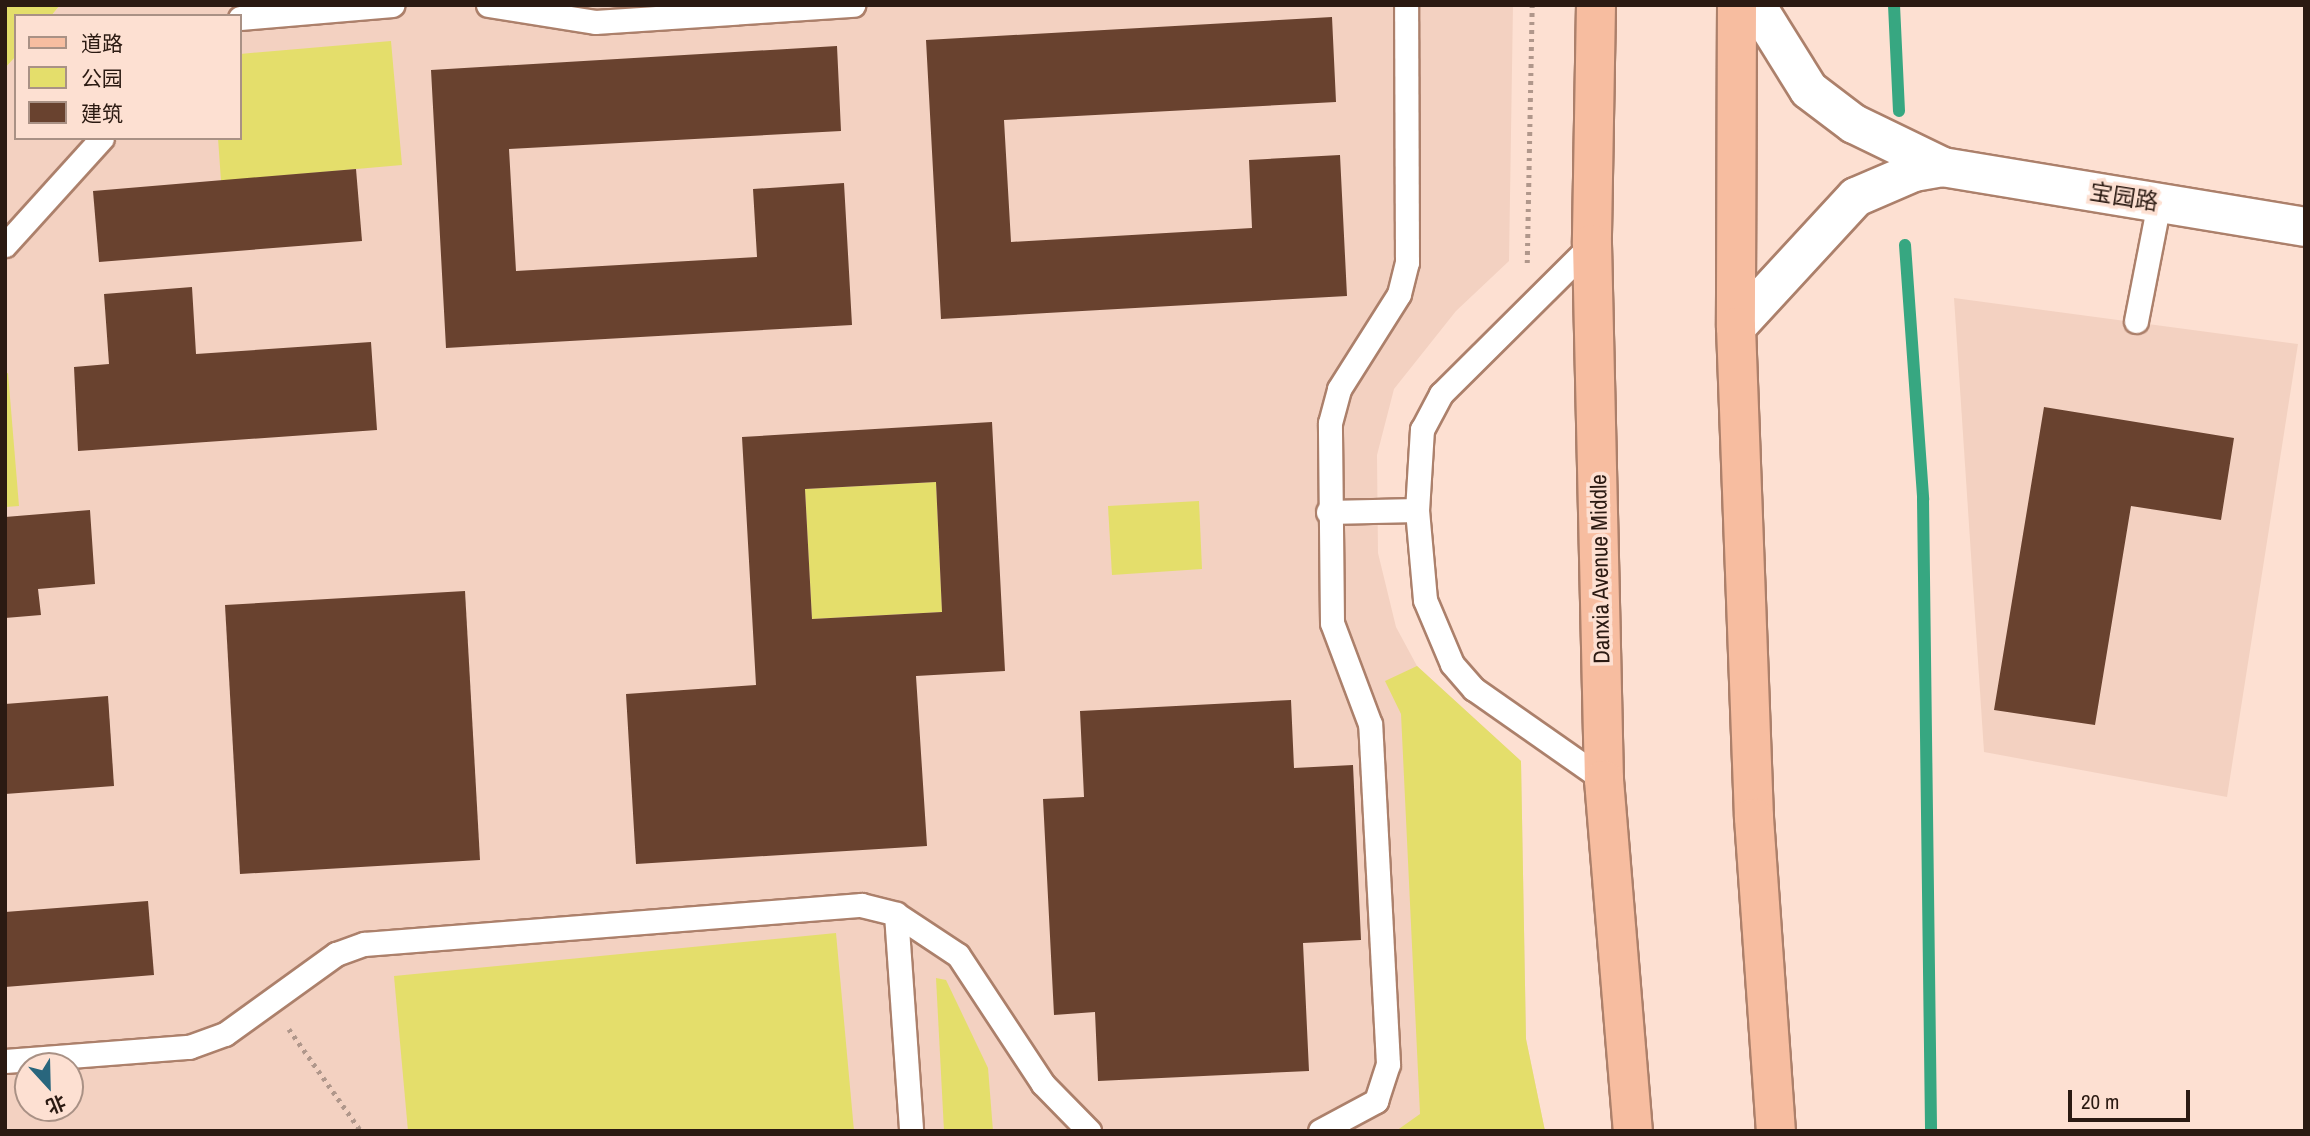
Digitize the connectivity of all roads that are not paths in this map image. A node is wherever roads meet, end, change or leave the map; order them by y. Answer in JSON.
{"nodes":[{"id":1,"x":392,"y":5,"type":"edge"},
{"id":2,"x":488,"y":5,"type":"edge"},
{"id":3,"x":853,"y":5,"type":"edge"},
{"id":4,"x":1406,"y":5,"type":"edge"},
{"id":5,"x":1596,"y":5,"type":"edge"},
{"id":6,"x":1737,"y":5,"type":"edge"},
{"id":7,"x":1756,"y":5,"type":"edge"},
{"id":8,"x":242,"y":18,"type":"edge"},
{"id":9,"x":100,"y":140,"type":"edge"},
{"id":10,"x":1942,"y":167,"type":"junction"},
{"id":11,"x":2160,"y":203,"type":"junction"},
{"id":12,"x":2305,"y":227,"type":"edge"},
{"id":13,"x":1592,"y":244,"type":"junction"},
{"id":14,"x":5,"y":245,"type":"edge"},
{"id":15,"x":2136,"y":321,"type":"dead end"},
{"id":16,"x":1736,"y":327,"type":"junction"},
{"id":17,"x":1418,"y":510,"type":"junction"},
{"id":18,"x":1328,"y":512,"type":"junction"},
{"id":19,"x":1604,"y":780,"type":"junction"},
{"id":20,"x":896,"y":914,"type":"junction"},
{"id":21,"x":5,"y":1061,"type":"edge"},
{"id":22,"x":911,"y":1131,"type":"edge"},
{"id":23,"x":1089,"y":1131,"type":"edge"},
{"id":24,"x":1320,"y":1131,"type":"edge"},
{"id":25,"x":1633,"y":1131,"type":"edge"},
{"id":26,"x":1776,"y":1131,"type":"edge"}],
"edges":[{"from":1,"to":8,"type":"lane"},
{"from":2,"to":3,"type":"lane"},
{"from":4,"to":18,"type":"lane"},
{"from":5,"to":13,"type":"main road","name":"Danxia Avenue Middle"},
{"from":6,"to":16,"type":"main road"},
{"from":7,"to":10,"type":"street","name":"宝园路"},
{"from":9,"to":14,"type":"lane"},
{"from":10,"to":11,"type":"street","name":"宝园路"},
{"from":10,"to":16,"type":"street","name":"宝园路"},
{"from":11,"to":12,"type":"street","name":"宝园路"},
{"from":11,"to":15,"type":"lane"},
{"from":13,"to":17,"type":"lane"},
{"from":13,"to":19,"type":"main road","name":"Danxia Avenue Middle"},
{"from":16,"to":26,"type":"main road"},
{"from":17,"to":18,"type":"lane"},
{"from":17,"to":19,"type":"lane"},
{"from":18,"to":24,"type":"lane"},
{"from":19,"to":25,"type":"main road","name":"Danxia Avenue Middle"},
{"from":20,"to":21,"type":"lane"},
{"from":20,"to":22,"type":"lane"},
{"from":20,"to":23,"type":"lane"}]}
